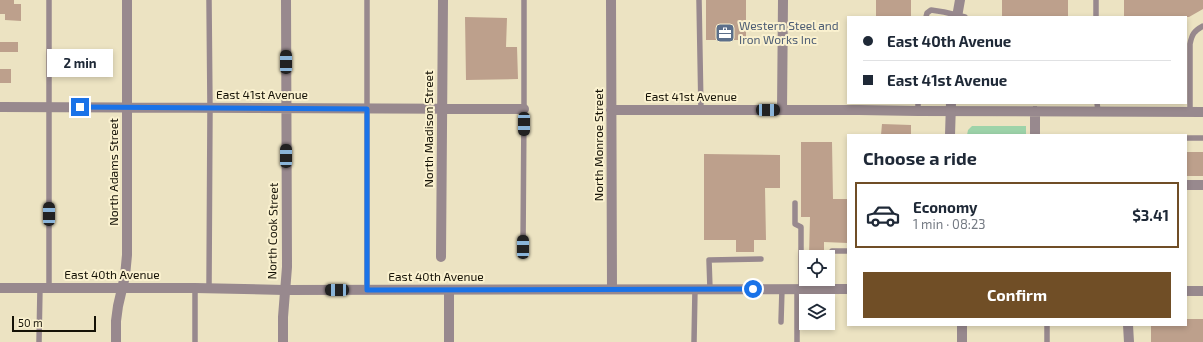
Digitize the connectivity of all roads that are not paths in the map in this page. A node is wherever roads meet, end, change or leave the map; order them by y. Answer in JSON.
{"nodes":[{"id":1,"x":49,"y":0,"type":"edge"},
{"id":2,"x":127,"y":0,"type":"edge"},
{"id":3,"x":209,"y":0,"type":"edge"},
{"id":4,"x":286,"y":0,"type":"edge"},
{"id":5,"x":367,"y":0,"type":"edge"},
{"id":6,"x":443,"y":0,"type":"edge"},
{"id":7,"x":524,"y":0,"type":"edge"},
{"id":8,"x":611,"y":0,"type":"edge"},
{"id":9,"x":699,"y":0,"type":"edge"},
{"id":10,"x":783,"y":0,"type":"edge"},
{"id":11,"x":960,"y":0,"type":"edge"},
{"id":12,"x":1096,"y":0,"type":"edge"},
{"id":13,"x":926,"y":16,"type":"edge"},
{"id":14,"x":960,"y":16,"type":"edge"},
{"id":15,"x":1096,"y":16,"type":"edge"},
{"id":16,"x":1203,"y":26,"type":"edge"},
{"id":17,"x":0,"y":107,"type":"edge"},
{"id":18,"x":49,"y":107,"type":"junction"},
{"id":19,"x":918,"y":107,"type":"edge"},
{"id":20,"x":951,"y":107,"type":"edge"},
{"id":21,"x":986,"y":107,"type":"edge"},
{"id":22,"x":1036,"y":107,"type":"edge"},
{"id":23,"x":1098,"y":107,"type":"edge"},
{"id":24,"x":127,"y":108,"type":"junction"},
{"id":25,"x":210,"y":108,"type":"junction"},
{"id":26,"x":286,"y":108,"type":"junction"},
{"id":27,"x":367,"y":109,"type":"junction"},
{"id":28,"x":442,"y":109,"type":"junction"},
{"id":29,"x":524,"y":109,"type":"junction"},
{"id":30,"x":611,"y":110,"type":"junction"},
{"id":31,"x":701,"y":110,"type":"junction"},
{"id":32,"x":782,"y":110,"type":"junction"},
{"id":33,"x":1190,"y":112,"type":"junction"},
{"id":34,"x":1203,"y":112,"type":"edge"},
{"id":35,"x":950,"y":134,"type":"edge"},
{"id":36,"x":1035,"y":134,"type":"edge"},
{"id":37,"x":1187,"y":138,"type":"edge"},
{"id":38,"x":1203,"y":138,"type":"edge"},
{"id":39,"x":1187,"y":185,"type":"edge"},
{"id":40,"x":1203,"y":185,"type":"edge"},
{"id":41,"x":795,"y":203,"type":"dead end"},
{"id":42,"x":523,"y":247,"type":"dead end"},
{"id":43,"x":847,"y":251,"type":"edge"},
{"id":44,"x":441,"y":257,"type":"dead end"},
{"id":45,"x":761,"y":259,"type":"dead end"},
{"id":46,"x":0,"y":288,"type":"edge"},
{"id":47,"x":45,"y":288,"type":"junction"},
{"id":48,"x":122,"y":288,"type":"junction"},
{"id":49,"x":195,"y":288,"type":"junction"},
{"id":50,"x":208,"y":288,"type":"junction"},
{"id":51,"x":612,"y":289,"type":"junction"},
{"id":52,"x":695,"y":289,"type":"junction"},
{"id":53,"x":710,"y":289,"type":"junction"},
{"id":54,"x":782,"y":289,"type":"junction"},
{"id":55,"x":799,"y":289,"type":"junction"},
{"id":56,"x":832,"y":289,"type":"junction"},
{"id":57,"x":847,"y":289,"type":"edge"},
{"id":58,"x":284,"y":290,"type":"junction"},
{"id":59,"x":367,"y":290,"type":"junction"},
{"id":60,"x":449,"y":290,"type":"junction"},
{"id":61,"x":1187,"y":291,"type":"edge"},
{"id":62,"x":1203,"y":291,"type":"edge"},
{"id":63,"x":781,"y":322,"type":"dead end"},
{"id":64,"x":962,"y":326,"type":"edge"},
{"id":65,"x":1048,"y":326,"type":"edge"},
{"id":66,"x":1128,"y":326,"type":"edge"},
{"id":67,"x":39,"y":342,"type":"edge"},
{"id":68,"x":116,"y":342,"type":"edge"},
{"id":69,"x":195,"y":342,"type":"edge"},
{"id":70,"x":283,"y":342,"type":"edge"},
{"id":71,"x":449,"y":342,"type":"edge"},
{"id":72,"x":694,"y":342,"type":"edge"},
{"id":73,"x":797,"y":342,"type":"edge"},
{"id":74,"x":962,"y":342,"type":"edge"},
{"id":75,"x":1047,"y":342,"type":"edge"},
{"id":76,"x":1129,"y":342,"type":"edge"}],
"edges":[{"from":1,"to":18,"type":"lane"},
{"from":2,"to":24,"type":"street","name":"North Adams Street"},
{"from":3,"to":25,"type":"lane"},
{"from":4,"to":26,"type":"street","name":"North Cook Street"},
{"from":5,"to":27,"type":"lane"},
{"from":6,"to":28,"type":"street","name":"North Madison Street"},
{"from":7,"to":29,"type":"lane"},
{"from":8,"to":30,"type":"street","name":"North Monroe Street"},
{"from":9,"to":31,"type":"lane"},
{"from":10,"to":32,"type":"street"},
{"from":11,"to":14,"type":"street"},
{"from":12,"to":15,"type":"lane"},
{"from":13,"to":14,"type":"lane"},
{"from":16,"to":33,"type":"lane"},
{"from":17,"to":18,"type":"street","name":"East 41st Avenue"},
{"from":18,"to":24,"type":"street","name":"East 41st Avenue"},
{"from":18,"to":47,"type":"lane"},
{"from":19,"to":20,"type":"street","name":"East 41st Avenue"},
{"from":19,"to":32,"type":"street","name":"East 41st Avenue"},
{"from":20,"to":21,"type":"street","name":"East 41st Avenue"},
{"from":20,"to":35,"type":"street"},
{"from":21,"to":22,"type":"street","name":"East 41st Avenue"},
{"from":22,"to":23,"type":"street","name":"East 41st Avenue"},
{"from":22,"to":36,"type":"street"},
{"from":23,"to":33,"type":"street","name":"East 41st Avenue"},
{"from":24,"to":25,"type":"street","name":"East 41st Avenue"},
{"from":24,"to":48,"type":"street","name":"North Adams Street"},
{"from":25,"to":26,"type":"street","name":"East 41st Avenue"},
{"from":25,"to":50,"type":"lane"},
{"from":26,"to":27,"type":"street","name":"East 41st Avenue"},
{"from":26,"to":58,"type":"street","name":"North Cook Street"},
{"from":27,"to":28,"type":"street","name":"East 41st Avenue"},
{"from":27,"to":59,"type":"lane"},
{"from":28,"to":29,"type":"street","name":"East 41st Avenue"},
{"from":28,"to":44,"type":"street","name":"North Madison Street"},
{"from":29,"to":42,"type":"lane"},
{"from":30,"to":31,"type":"street","name":"East 41st Avenue"},
{"from":30,"to":51,"type":"street","name":"North Monroe Street"},
{"from":31,"to":32,"type":"street","name":"East 41st Avenue"},
{"from":33,"to":34,"type":"street","name":"East 41st Avenue"},
{"from":37,"to":38,"type":"lane"},
{"from":39,"to":40,"type":"street"},
{"from":41,"to":55,"type":"lane"},
{"from":43,"to":56,"type":"lane"},
{"from":45,"to":53,"type":"lane"},
{"from":46,"to":47,"type":"street","name":"East 40th Avenue"},
{"from":47,"to":48,"type":"street","name":"East 40th Avenue"},
{"from":47,"to":67,"type":"lane"},
{"from":48,"to":49,"type":"street","name":"East 40th Avenue"},
{"from":48,"to":68,"type":"street","name":"North Adams Street"},
{"from":49,"to":50,"type":"street","name":"East 40th Avenue"},
{"from":49,"to":69,"type":"lane"},
{"from":50,"to":58,"type":"street","name":"East 40th Avenue"},
{"from":51,"to":52,"type":"street","name":"East 40th Avenue"},
{"from":51,"to":60,"type":"street","name":"East 40th Avenue"},
{"from":52,"to":53,"type":"street","name":"East 40th Avenue"},
{"from":52,"to":72,"type":"lane"},
{"from":53,"to":54,"type":"street","name":"East 40th Avenue"},
{"from":54,"to":55,"type":"street","name":"East 40th Avenue"},
{"from":54,"to":63,"type":"lane"},
{"from":55,"to":56,"type":"street","name":"East 40th Avenue"},
{"from":55,"to":73,"type":"lane"},
{"from":56,"to":57,"type":"street","name":"East 40th Avenue"},
{"from":58,"to":59,"type":"street","name":"East 40th Avenue"},
{"from":58,"to":70,"type":"street","name":"North Cook Street"},
{"from":59,"to":60,"type":"street","name":"East 40th Avenue"},
{"from":60,"to":71,"type":"street"},
{"from":61,"to":62,"type":"street"},
{"from":64,"to":74,"type":"street"},
{"from":65,"to":75,"type":"lane"},
{"from":66,"to":76,"type":"street"}]}
